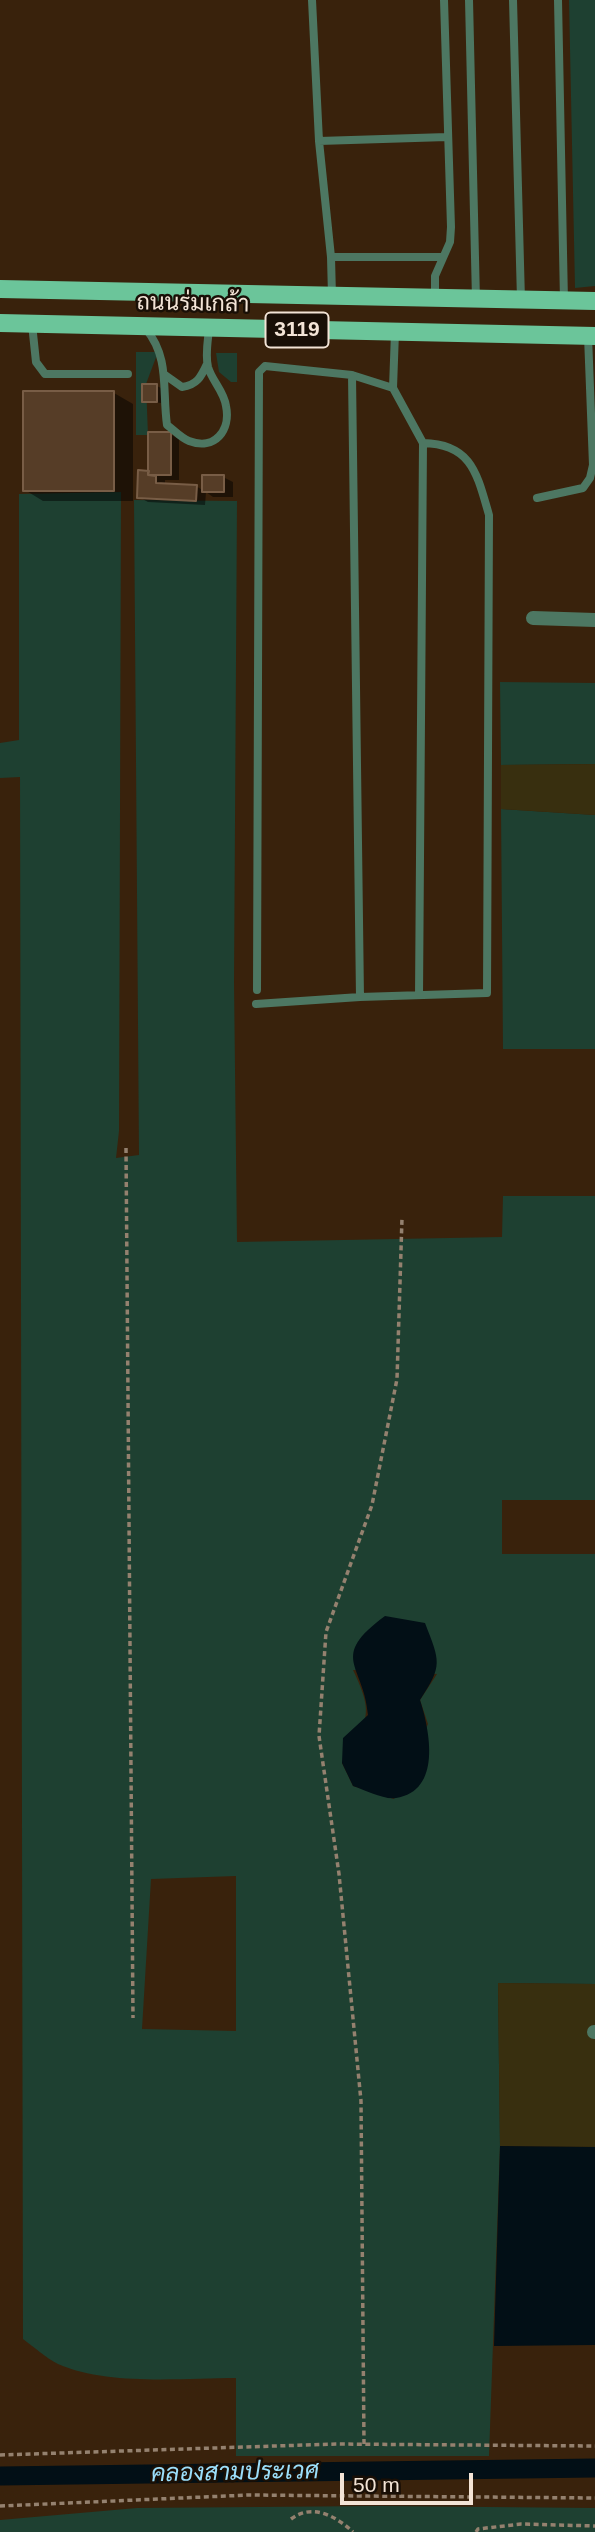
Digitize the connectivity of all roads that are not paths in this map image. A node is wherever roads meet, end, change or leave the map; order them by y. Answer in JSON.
{"nodes":[{"id":1,"x":313,"y":0,"type":"edge"},
{"id":2,"x":444,"y":0,"type":"edge"},
{"id":3,"x":469,"y":0,"type":"edge"},
{"id":4,"x":513,"y":0,"type":"edge"},
{"id":5,"x":558,"y":0,"type":"edge"},
{"id":6,"x":447,"y":137,"type":"junction"},
{"id":7,"x":319,"y":141,"type":"junction"},
{"id":8,"x":331,"y":257,"type":"junction"},
{"id":9,"x":442,"y":257,"type":"junction"},
{"id":10,"x":0,"y":289,"type":"edge"},
{"id":11,"x":332,"y":298,"type":"junction"},
{"id":12,"x":435,"y":299,"type":"junction"},
{"id":13,"x":476,"y":300,"type":"junction"},
{"id":14,"x":521,"y":300,"type":"junction"},
{"id":15,"x":564,"y":301,"type":"junction"},
{"id":16,"x":595,"y":302,"type":"edge"},
{"id":17,"x":0,"y":323,"type":"edge"},
{"id":18,"x":32,"y":324,"type":"junction"},
{"id":19,"x":145,"y":327,"type":"junction"},
{"id":20,"x":209,"y":329,"type":"junction"},
{"id":21,"x":395,"y":332,"type":"junction"},
{"id":22,"x":592,"y":336,"type":"edge"},
{"id":23,"x":207,"y":364,"type":"junction"},
{"id":24,"x":128,"y":374,"type":"dead end"},
{"id":25,"x":165,"y":375,"type":"junction"},
{"id":26,"x":352,"y":375,"type":"junction"},
{"id":27,"x":393,"y":388,"type":"junction"},
{"id":28,"x":423,"y":443,"type":"junction"},
{"id":29,"x":537,"y":498,"type":"dead end"},
{"id":30,"x":533,"y":618,"type":"dead end"},
{"id":31,"x":595,"y":620,"type":"edge"},
{"id":32,"x":257,"y":990,"type":"dead end"},
{"id":33,"x":419,"y":995,"type":"junction"},
{"id":34,"x":360,"y":997,"type":"junction"},
{"id":35,"x":256,"y":1004,"type":"dead end"}],
"edges":[{"from":1,"to":7,"type":"lane"},
{"from":2,"to":6,"type":"lane"},
{"from":3,"to":13,"type":"lane"},
{"from":4,"to":14,"type":"lane"},
{"from":5,"to":15,"type":"lane"},
{"from":6,"to":7,"type":"lane"},
{"from":6,"to":9,"type":"lane"},
{"from":7,"to":8,"type":"lane"},
{"from":8,"to":9,"type":"lane"},
{"from":8,"to":11,"type":"lane"},
{"from":9,"to":12,"type":"lane"},
{"from":10,"to":11,"type":"main road","name":"ถนนร่มเกล้า","number":"3119"},
{"from":11,"to":12,"type":"main road","name":"ถนนร่มเกล้า","number":"3119"},
{"from":12,"to":13,"type":"main road","name":"ถนนร่มเกล้า","number":"3119"},
{"from":13,"to":14,"type":"main road","name":"ถนนร่มเกล้า","number":"3119"},
{"from":14,"to":15,"type":"main road","name":"ถนนร่มเกล้า","number":"3119"},
{"from":15,"to":16,"type":"main road","name":"ถนนร่มเกล้า","number":"3119"},
{"from":17,"to":18,"type":"main road","name":"ถนนร่มเกล้า","number":"3119"},
{"from":18,"to":19,"type":"main road","name":"ถนนร่มเกล้า","number":"3119"},
{"from":18,"to":24,"type":"lane"},
{"from":19,"to":20,"type":"main road","name":"ถนนร่มเกล้า","number":"3119"},
{"from":19,"to":25,"type":"lane"},
{"from":20,"to":21,"type":"main road","name":"ถนนร่มเกล้า","number":"3119"},
{"from":20,"to":23,"type":"lane"},
{"from":21,"to":22,"type":"main road","name":"ถนนร่มเกล้า","number":"3119"},
{"from":21,"to":27,"type":"lane"},
{"from":22,"to":29,"type":"lane"},
{"from":23,"to":25,"type":"lane"},
{"from":23,"to":25,"type":"lane"},
{"from":26,"to":27,"type":"lane"},
{"from":26,"to":32,"type":"lane"},
{"from":26,"to":34,"type":"lane"},
{"from":27,"to":28,"type":"lane"},
{"from":28,"to":33,"type":"lane"},
{"from":28,"to":33,"type":"lane"},
{"from":30,"to":31,"type":"street"},
{"from":33,"to":34,"type":"lane"},
{"from":34,"to":35,"type":"lane"}]}
